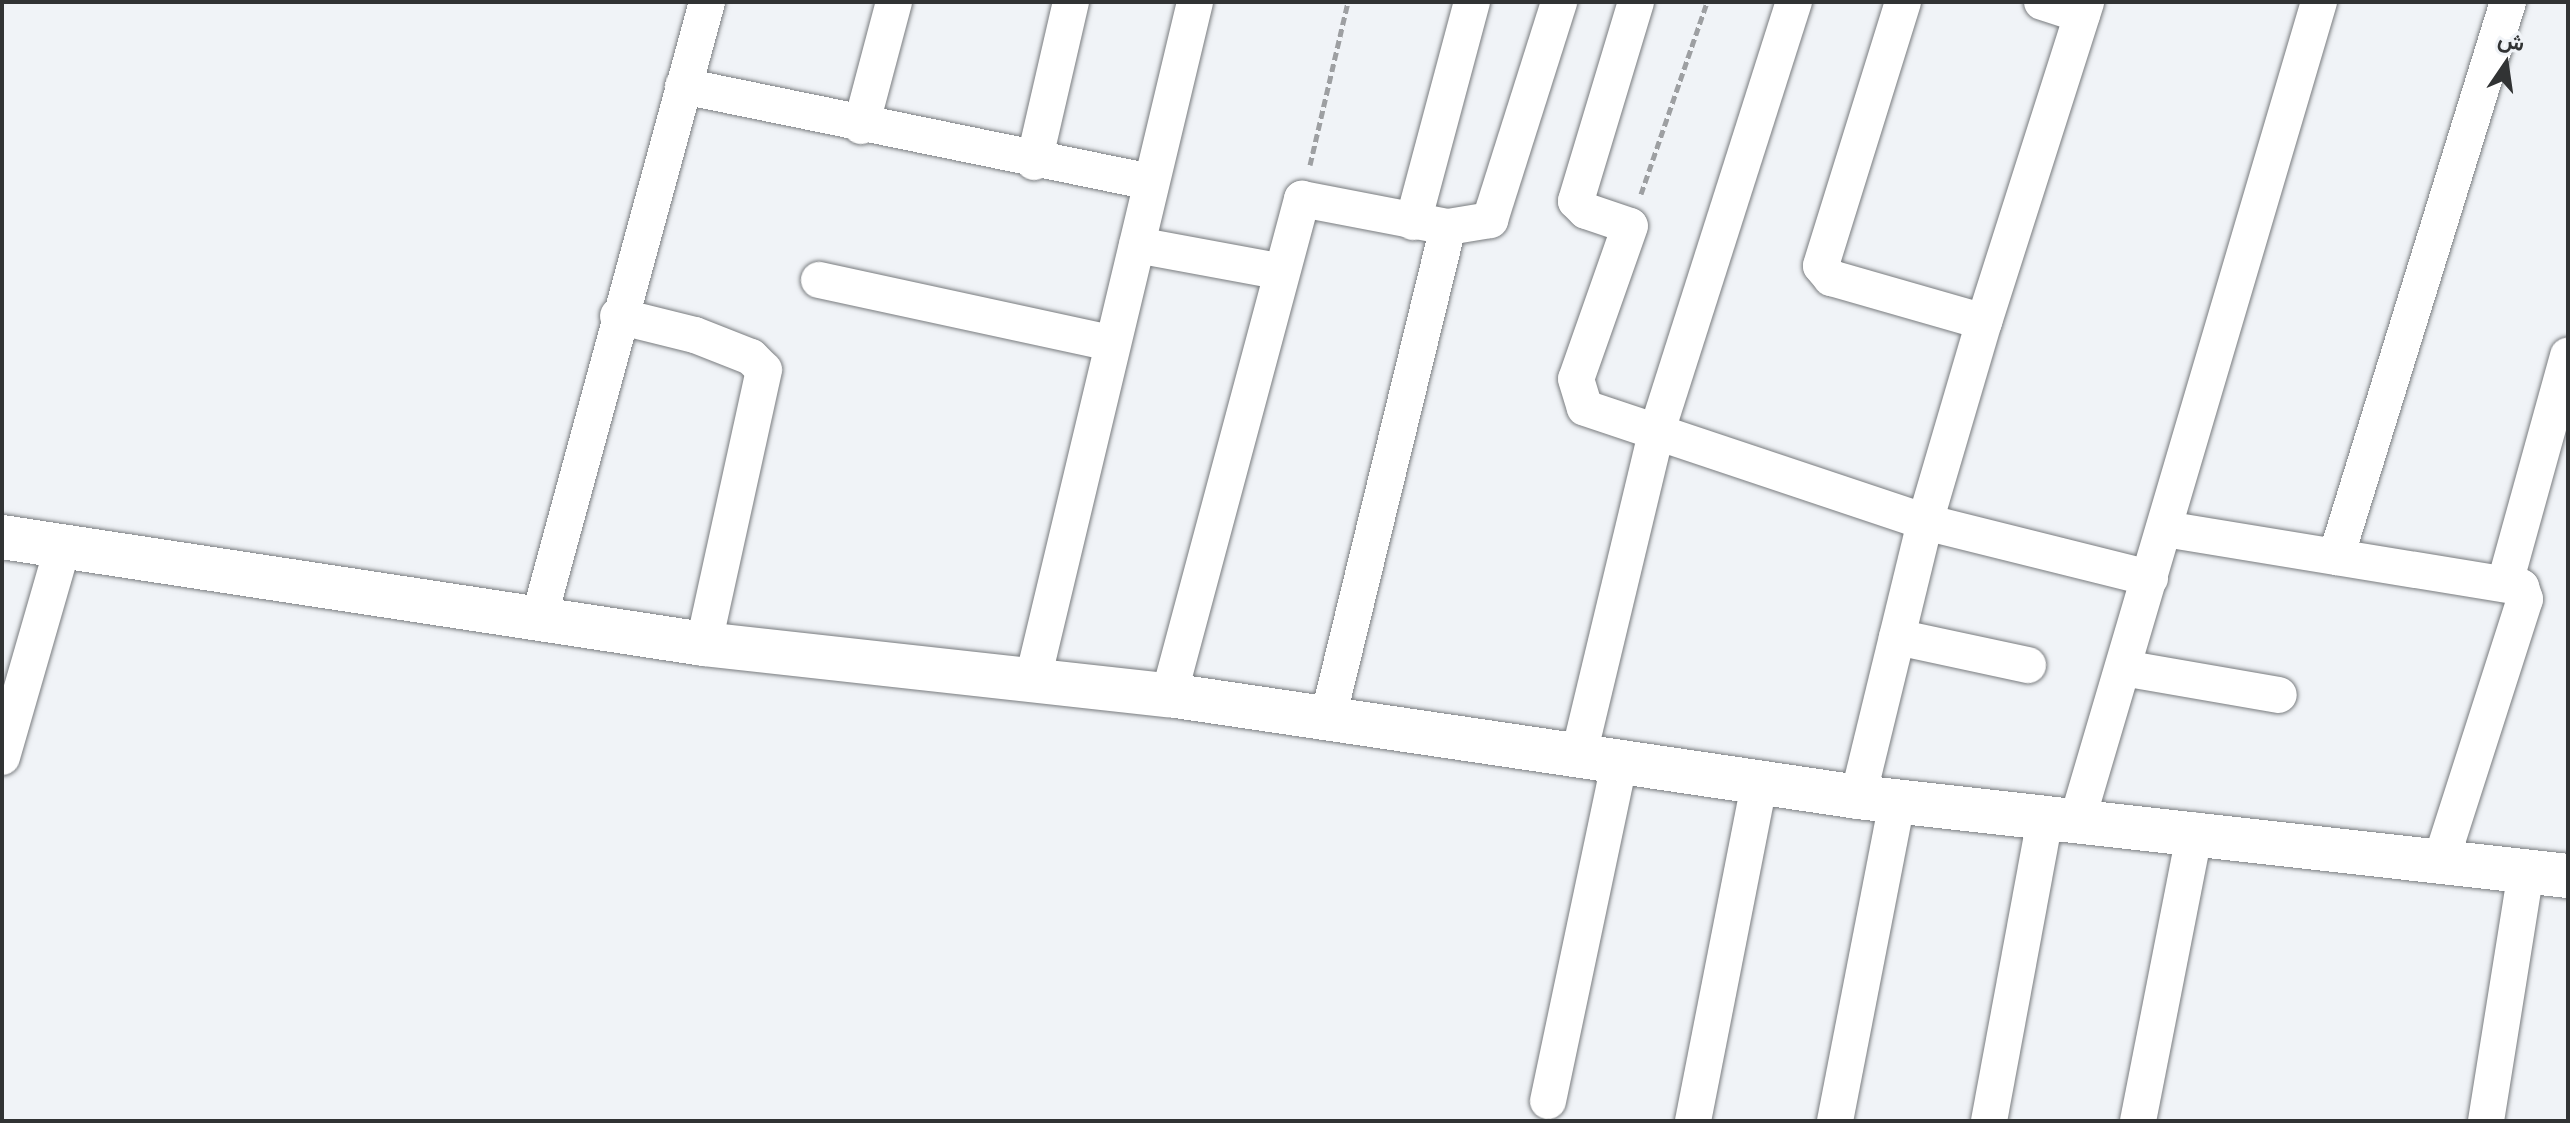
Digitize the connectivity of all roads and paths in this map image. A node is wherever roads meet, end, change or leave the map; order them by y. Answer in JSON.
{"nodes":[{"id":1,"x":707,"y":2,"type":"edge"},
{"id":2,"x":894,"y":2,"type":"edge"},
{"id":3,"x":1071,"y":2,"type":"edge"},
{"id":4,"x":1195,"y":2,"type":"edge"},
{"id":5,"x":1348,"y":2,"type":"edge"},
{"id":6,"x":1472,"y":2,"type":"edge"},
{"id":7,"x":1559,"y":2,"type":"edge"},
{"id":8,"x":1636,"y":2,"type":"edge"},
{"id":9,"x":1707,"y":2,"type":"edge"},
{"id":10,"x":1794,"y":2,"type":"edge"},
{"id":11,"x":1903,"y":2,"type":"edge"},
{"id":12,"x":2042,"y":2,"type":"edge"},
{"id":13,"x":2319,"y":2,"type":"edge"},
{"id":14,"x":2508,"y":2,"type":"edge"},
{"id":15,"x":2084,"y":8,"type":"edge"},
{"id":16,"x":683,"y":86,"type":"junction"},
{"id":17,"x":861,"y":126,"type":"junction"},
{"id":18,"x":1034,"y":162,"type":"junction"},
{"id":19,"x":1151,"y":182,"type":"junction"},
{"id":20,"x":1302,"y":199,"type":"junction"},
{"id":21,"x":1431,"y":224,"type":"junction"},
{"id":22,"x":1630,"y":226,"type":"junction"},
{"id":23,"x":1137,"y":245,"type":"junction"},
{"id":24,"x":1282,"y":272,"type":"junction"},
{"id":25,"x":819,"y":280,"type":"dead end"},
{"id":26,"x":618,"y":316,"type":"junction"},
{"id":27,"x":1984,"y":322,"type":"junction"},
{"id":28,"x":1110,"y":343,"type":"junction"},
{"id":29,"x":2568,"y":356,"type":"edge"},
{"id":30,"x":1656,"y":434,"type":"junction"},
{"id":31,"x":1925,"y":522,"type":"junction"},
{"id":32,"x":2165,"y":529,"type":"junction"},
{"id":33,"x":2,"y":537,"type":"edge"},
{"id":34,"x":63,"y":545,"type":"junction"},
{"id":35,"x":2336,"y":557,"type":"junction"},
{"id":36,"x":2150,"y":578,"type":"junction"},
{"id":37,"x":2505,"y":583,"type":"junction"},
{"id":38,"x":539,"y":618,"type":"junction"},
{"id":39,"x":1897,"y":637,"type":"junction"},
{"id":40,"x":704,"y":644,"type":"junction"},
{"id":41,"x":2028,"y":665,"type":"dead end"},
{"id":42,"x":2123,"y":668,"type":"junction"},
{"id":43,"x":1033,"y":679,"type":"junction"},
{"id":44,"x":1169,"y":695,"type":"junction"},
{"id":45,"x":2279,"y":695,"type":"dead end"},
{"id":46,"x":1328,"y":718,"type":"junction"},
{"id":47,"x":2,"y":757,"type":"edge"},
{"id":48,"x":1600,"y":757,"type":"junction"},
{"id":49,"x":1760,"y":781,"type":"junction"},
{"id":50,"x":1878,"y":799,"type":"junction"},
{"id":51,"x":2061,"y":819,"type":"junction"},
{"id":52,"x":2195,"y":831,"type":"junction"},
{"id":53,"x":2441,"y":861,"type":"junction"},
{"id":54,"x":2547,"y":874,"type":"edge"},
{"id":55,"x":1548,"y":1101,"type":"dead end"},
{"id":56,"x":1693,"y":1121,"type":"edge"},
{"id":57,"x":1835,"y":1121,"type":"edge"},
{"id":58,"x":1989,"y":1121,"type":"edge"},
{"id":59,"x":2138,"y":1121,"type":"edge"},
{"id":60,"x":2486,"y":1121,"type":"edge"}],
"edges":[{"from":1,"to":16,"type":"street"},
{"from":2,"to":17,"type":"street"},
{"from":3,"to":18,"type":"street"},
{"from":4,"to":19,"type":"street"},
{"from":5,"to":20,"type":"path"},
{"from":6,"to":21,"type":"street"},
{"from":7,"to":21,"type":"street"},
{"from":8,"to":22,"type":"street"},
{"from":9,"to":22,"type":"path"},
{"from":10,"to":30,"type":"street"},
{"from":11,"to":27,"type":"street"},
{"from":12,"to":15,"type":"street"},
{"from":13,"to":32,"type":"street"},
{"from":14,"to":35,"type":"street"},
{"from":15,"to":27,"type":"street"},
{"from":16,"to":17,"type":"street"},
{"from":16,"to":26,"type":"street"},
{"from":17,"to":18,"type":"street"},
{"from":18,"to":19,"type":"street"},
{"from":19,"to":23,"type":"street"},
{"from":20,"to":21,"type":"street"},
{"from":20,"to":24,"type":"street"},
{"from":21,"to":46,"type":"street"},
{"from":22,"to":30,"type":"street"},
{"from":23,"to":24,"type":"street"},
{"from":23,"to":28,"type":"street"},
{"from":24,"to":44,"type":"street"},
{"from":25,"to":28,"type":"street"},
{"from":26,"to":38,"type":"street"},
{"from":26,"to":40,"type":"street"},
{"from":27,"to":31,"type":"street"},
{"from":28,"to":43,"type":"street"},
{"from":29,"to":37,"type":"street"},
{"from":30,"to":31,"type":"street"},
{"from":30,"to":48,"type":"street"},
{"from":31,"to":36,"type":"street"},
{"from":31,"to":39,"type":"street"},
{"from":32,"to":35,"type":"street"},
{"from":32,"to":36,"type":"street"},
{"from":33,"to":34,"type":"street"},
{"from":34,"to":38,"type":"street"},
{"from":34,"to":47,"type":"street"},
{"from":35,"to":37,"type":"street"},
{"from":36,"to":42,"type":"street"},
{"from":37,"to":53,"type":"street"},
{"from":38,"to":40,"type":"street"},
{"from":39,"to":41,"type":"street"},
{"from":39,"to":50,"type":"street"},
{"from":40,"to":43,"type":"street"},
{"from":42,"to":45,"type":"street"},
{"from":42,"to":51,"type":"street"},
{"from":43,"to":44,"type":"street"},
{"from":44,"to":46,"type":"street"},
{"from":46,"to":48,"type":"street"},
{"from":48,"to":49,"type":"street"},
{"from":48,"to":55,"type":"street"},
{"from":49,"to":50,"type":"street"},
{"from":49,"to":56,"type":"street"},
{"from":50,"to":51,"type":"street"},
{"from":50,"to":57,"type":"street"},
{"from":51,"to":52,"type":"street"},
{"from":51,"to":58,"type":"street"},
{"from":52,"to":53,"type":"street"},
{"from":52,"to":59,"type":"street"},
{"from":53,"to":54,"type":"street"},
{"from":54,"to":60,"type":"street"}]}
